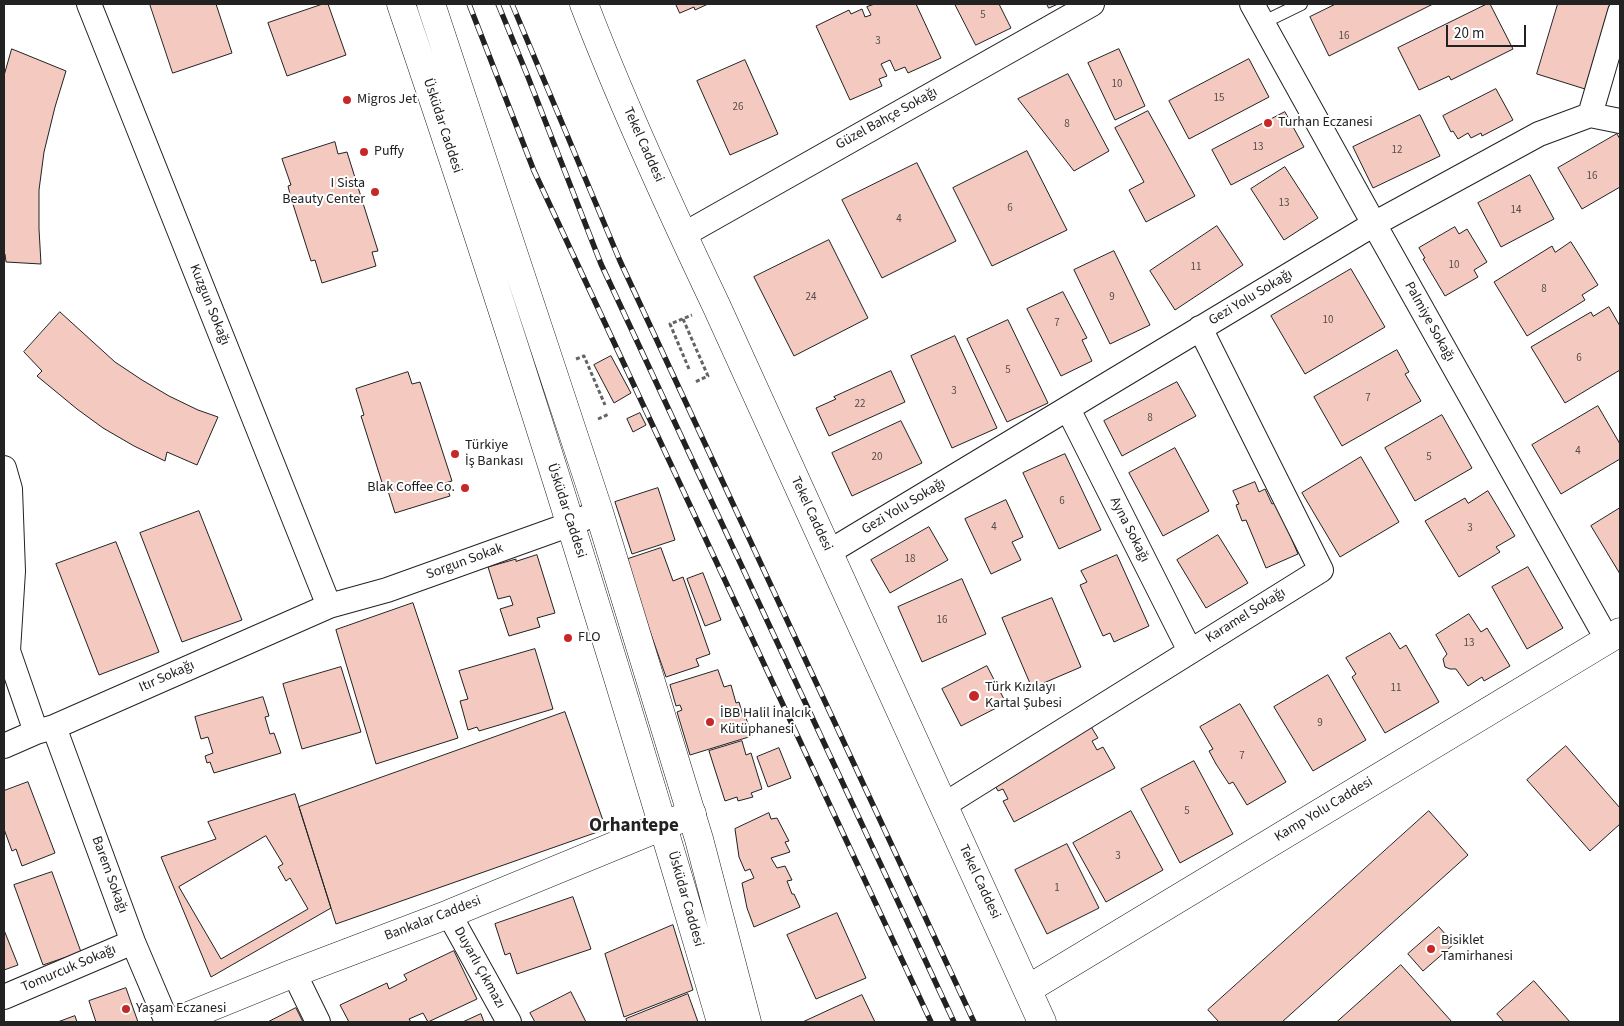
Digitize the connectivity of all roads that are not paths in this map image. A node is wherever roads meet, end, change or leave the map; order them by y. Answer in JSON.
{"nodes":[{"id":1,"x":89,"y":4,"type":"edge"},
{"id":2,"x":401,"y":4,"type":"edge"},
{"id":3,"x":431,"y":4,"type":"edge"},
{"id":4,"x":584,"y":4,"type":"edge"},
{"id":5,"x":1092,"y":4,"type":"edge"},
{"id":6,"x":1301,"y":4,"type":"edge"},
{"id":7,"x":1620,"y":12,"type":"edge"},
{"id":8,"x":1257,"y":14,"type":"edge"},
{"id":9,"x":1590,"y":115,"type":"junction"},
{"id":10,"x":1620,"y":121,"type":"edge"},
{"id":11,"x":1374,"y":224,"type":"junction"},
{"id":12,"x":682,"y":235,"type":"junction"},
{"id":13,"x":1200,"y":328,"type":"junction"},
{"id":14,"x":1068,"y":409,"type":"junction"},
{"id":15,"x":4,"y":468,"type":"edge"},
{"id":16,"x":599,"y":512,"type":"junction"},
{"id":17,"x":571,"y":524,"type":"junction"},
{"id":18,"x":829,"y":552,"type":"junction"},
{"id":19,"x":9,"y":569,"type":"edge"},
{"id":20,"x":329,"y":606,"type":"junction"},
{"id":21,"x":1614,"y":636,"type":"edge"},
{"id":22,"x":1190,"y":650,"type":"junction"},
{"id":23,"x":45,"y":729,"type":"junction"},
{"id":24,"x":4,"y":746,"type":"edge"},
{"id":25,"x":944,"y":805,"type":"junction"},
{"id":26,"x":692,"y":814,"type":"junction"},
{"id":27,"x":664,"y":825,"type":"junction"},
{"id":28,"x":449,"y":914,"type":"junction"},
{"id":29,"x":133,"y":942,"type":"junction"},
{"id":30,"x":294,"y":974,"type":"junction"},
{"id":31,"x":1028,"y":989,"type":"junction"},
{"id":32,"x":4,"y":996,"type":"edge"},
{"id":33,"x":167,"y":1022,"type":"edge"},
{"id":34,"x":174,"y":1022,"type":"edge"},
{"id":35,"x":318,"y":1022,"type":"edge"},
{"id":36,"x":509,"y":1022,"type":"edge"},
{"id":37,"x":721,"y":1022,"type":"edge"},
{"id":38,"x":747,"y":1022,"type":"edge"},
{"id":39,"x":1042,"y":1022,"type":"edge"}],
"edges":[{"from":1,"to":20,"type":"street","name":"Kuzgun Sokağı"},
{"from":2,"to":17,"type":"street","name":"Üsküdar Caddesi"},
{"from":3,"to":16,"type":"street","name":"Üsküdar Caddesi"},
{"from":4,"to":12,"type":"street","name":"Tekel Caddesi"},
{"from":5,"to":12,"type":"street","name":"Güzel Bahçe Sokağı"},
{"from":6,"to":8,"type":"lane"},
{"from":7,"to":9,"type":"street"},
{"from":8,"to":11,"type":"street","name":"Palmiye Sokağı"},
{"from":9,"to":10,"type":"street"},
{"from":9,"to":11,"type":"street","name":"Gezi Yolu Sokağı"},
{"from":11,"to":13,"type":"street","name":"Gezi Yolu Sokağı"},
{"from":11,"to":21,"type":"street","name":"Palmiye Sokağı"},
{"from":12,"to":18,"type":"street","name":"Tekel Caddesi"},
{"from":13,"to":14,"type":"street","name":"Gezi Yolu Sokağı"},
{"from":13,"to":22,"type":"street","name":"Karamel Sokağı"},
{"from":14,"to":18,"type":"street","name":"Gezi Yolu Sokağı"},
{"from":14,"to":22,"type":"street","name":"Ayna Sokağı"},
{"from":15,"to":19,"type":"street","name":"Barem Sokağı"},
{"from":16,"to":17,"type":"street","name":"Sorgun Sokak"},
{"from":16,"to":26,"type":"street","name":"Üsküdar Caddesi"},
{"from":17,"to":20,"type":"street","name":"Sorgun Sokak"},
{"from":17,"to":27,"type":"street","name":"Üsküdar Caddesi"},
{"from":18,"to":25,"type":"street","name":"Tekel Caddesi"},
{"from":19,"to":23,"type":"street","name":"Barem Sokağı"},
{"from":20,"to":23,"type":"street","name":"Itır Sokağı"},
{"from":21,"to":31,"type":"street","name":"Kamp Yolu Caddesi"},
{"from":22,"to":25,"type":"street","name":"Karamel Sokağı"},
{"from":23,"to":24,"type":"street","name":"Itır Sokağı"},
{"from":23,"to":29,"type":"street","name":"Barem Sokağı"},
{"from":25,"to":31,"type":"street","name":"Tekel Caddesi"},
{"from":26,"to":27,"type":"street","name":"Bankalar Caddesi"},
{"from":26,"to":38,"type":"street","name":"Üsküdar Caddesi"},
{"from":27,"to":28,"type":"street","name":"Bankalar Caddesi"},
{"from":27,"to":37,"type":"street","name":"Üsküdar Caddesi"},
{"from":28,"to":30,"type":"street","name":"Bankalar Caddesi"},
{"from":28,"to":36,"type":"street","name":"Duyarlı Çıkmazı"},
{"from":29,"to":32,"type":"street","name":"Tomurcuk Sokağı"},
{"from":29,"to":33,"type":"street","name":"Barem Sokağı"},
{"from":30,"to":34,"type":"street","name":"Bankalar Caddesi"},
{"from":30,"to":35,"type":"street"},
{"from":31,"to":39,"type":"street","name":"Tekel Caddesi"}]}
